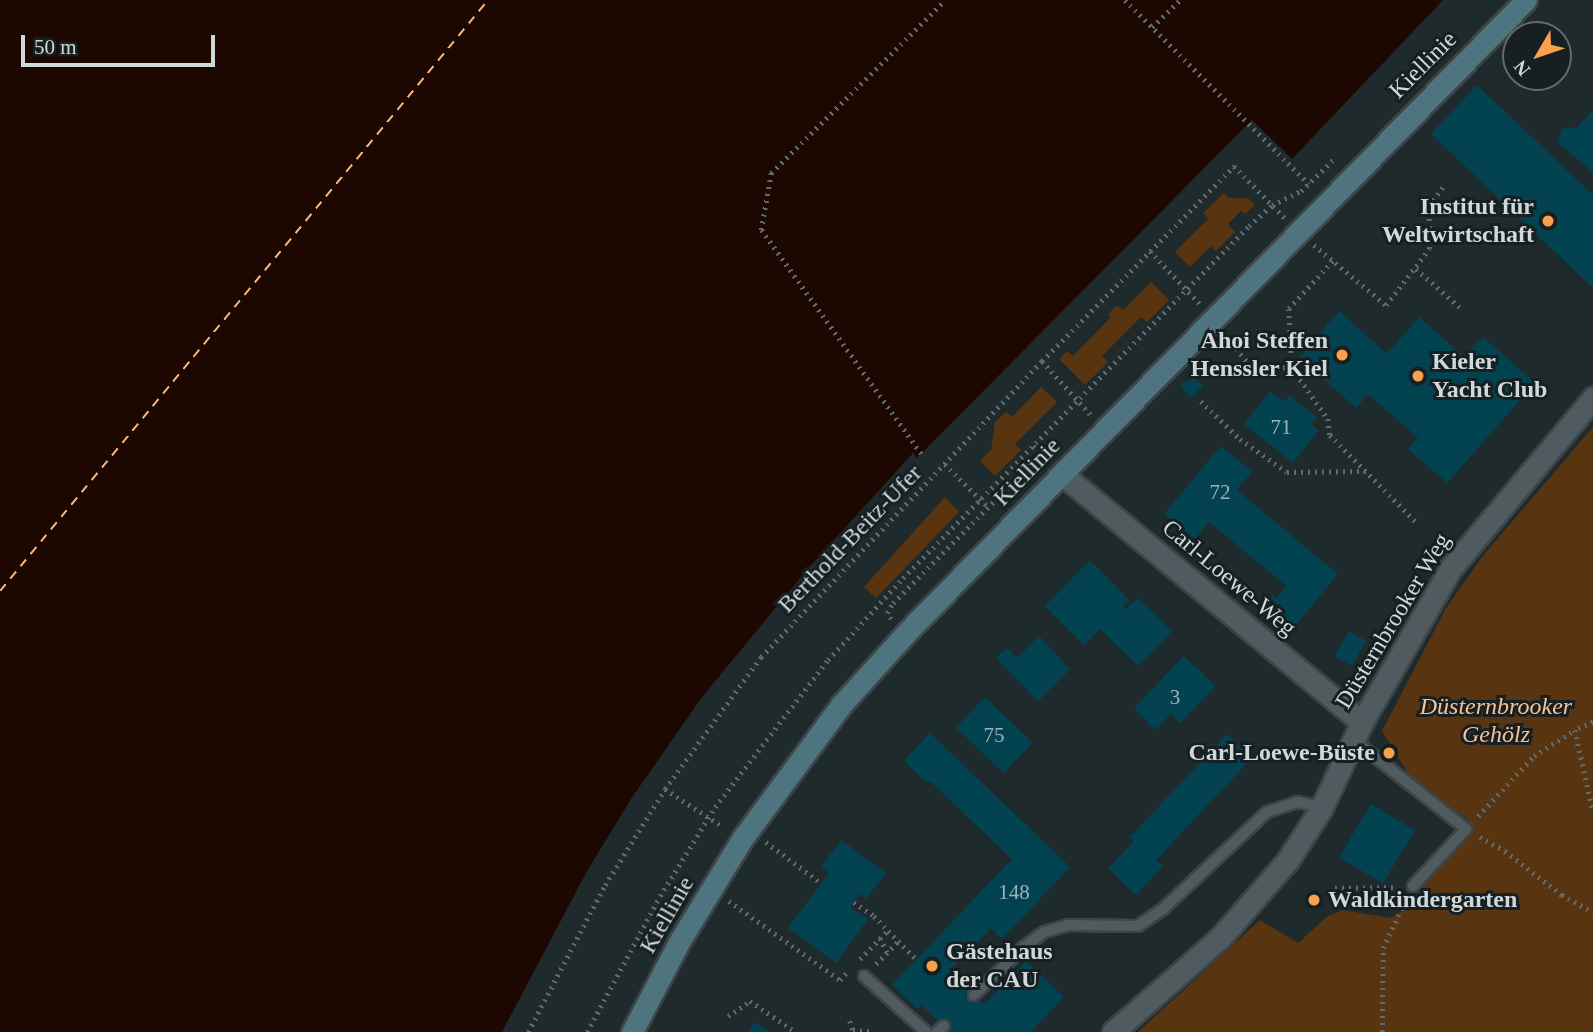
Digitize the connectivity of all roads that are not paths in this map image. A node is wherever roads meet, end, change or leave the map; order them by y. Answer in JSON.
{"nodes":[{"id":1,"x":1526,"y":0,"type":"edge"},
{"id":2,"x":1593,"y":398,"type":"edge"},
{"id":3,"x":1058,"y":478,"type":"junction"},
{"id":4,"x":1358,"y":732,"type":"junction"},
{"id":5,"x":1322,"y":807,"type":"junction"},
{"id":6,"x":1413,"y":886,"type":"road end"},
{"id":7,"x":864,"y":976,"type":"road end"},
{"id":8,"x":974,"y":995,"type":"dead end"},
{"id":9,"x":632,"y":1032,"type":"edge"},
{"id":10,"x":926,"y":1032,"type":"edge"},
{"id":11,"x":1113,"y":1032,"type":"edge"}],
"edges":[{"from":1,"to":3,"type":"street","name":"Kiellinie"},
{"from":2,"to":4,"type":"street","name":"Düsternbrooker Weg"},
{"from":3,"to":4,"type":"street","name":"Carl-Loewe-Weg"},
{"from":3,"to":9,"type":"street","name":"Kiellinie"},
{"from":4,"to":5,"type":"street","name":"Düsternbrooker Weg"},
{"from":4,"to":6,"type":"lane"},
{"from":5,"to":8,"type":"lane"},
{"from":5,"to":11,"type":"street","name":"Düsternbrooker Weg"},
{"from":7,"to":10,"type":"lane"}]}
